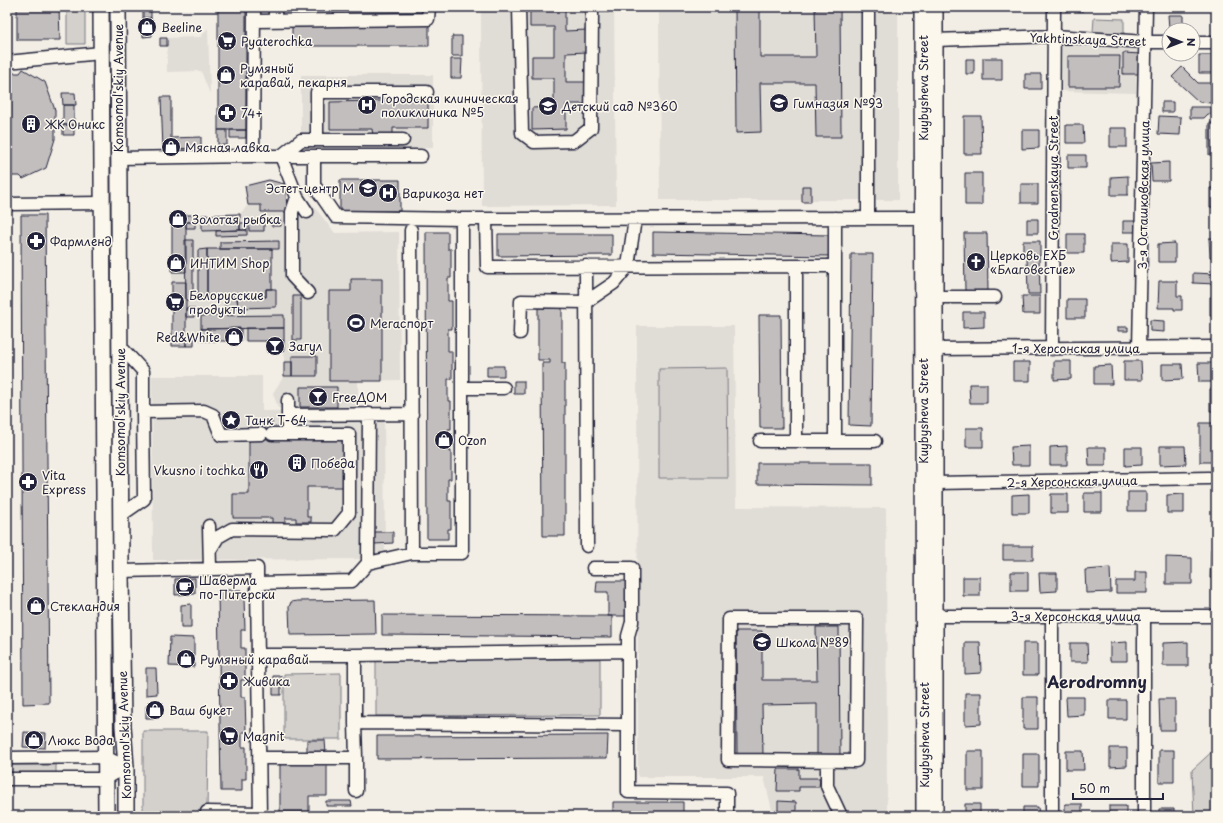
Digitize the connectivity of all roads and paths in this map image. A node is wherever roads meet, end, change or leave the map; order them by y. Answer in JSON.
{"nodes":[{"id":1,"x":101,"y":7,"type":"edge"},
{"id":2,"x":118,"y":7,"type":"edge"},
{"id":3,"x":254,"y":7,"type":"edge"},
{"id":4,"x":275,"y":7,"type":"edge"},
{"id":5,"x":428,"y":7,"type":"edge"},
{"id":6,"x":519,"y":7,"type":"edge"},
{"id":7,"x":591,"y":7,"type":"edge"},
{"id":8,"x":868,"y":7,"type":"edge"},
{"id":9,"x":922,"y":7,"type":"edge"},
{"id":10,"x":935,"y":7,"type":"edge"},
{"id":11,"x":1054,"y":7,"type":"edge"},
{"id":12,"x":1146,"y":7,"type":"edge"},
{"id":13,"x":275,"y":20,"type":"junction"},
{"id":14,"x":254,"y":21,"type":"junction"},
{"id":15,"x":1054,"y":36,"type":"junction"},
{"id":16,"x":929,"y":40,"type":"junction"},
{"id":17,"x":1146,"y":42,"type":"junction"},
{"id":18,"x":1161,"y":42,"type":"edge"},
{"id":19,"x":1201,"y":43,"type":"edge"},
{"id":20,"x":1216,"y":43,"type":"edge"},
{"id":21,"x":101,"y":53,"type":"junction"},
{"id":22,"x":7,"y":62,"type":"edge"},
{"id":23,"x":427,"y":92,"type":"dead end"},
{"id":24,"x":317,"y":140,"type":"junction"},
{"id":25,"x":403,"y":140,"type":"dead end"},
{"id":26,"x":253,"y":156,"type":"junction"},
{"id":27,"x":281,"y":156,"type":"junction"},
{"id":28,"x":314,"y":156,"type":"junction"},
{"id":29,"x":420,"y":156,"type":"dead end"},
{"id":30,"x":118,"y":158,"type":"junction"},
{"id":31,"x":296,"y":197,"type":"junction"},
{"id":32,"x":102,"y":203,"type":"junction"},
{"id":33,"x":7,"y":204,"type":"edge"},
{"id":34,"x":307,"y":212,"type":"dead end"},
{"id":35,"x":635,"y":218,"type":"junction"},
{"id":36,"x":835,"y":218,"type":"junction"},
{"id":37,"x":868,"y":218,"type":"junction"},
{"id":38,"x":929,"y":218,"type":"junction"},
{"id":39,"x":462,"y":219,"type":"junction"},
{"id":40,"x":486,"y":219,"type":"junction"},
{"id":41,"x":411,"y":230,"type":"dead end"},
{"id":42,"x":586,"y":266,"type":"junction"},
{"id":43,"x":628,"y":266,"type":"junction"},
{"id":44,"x":796,"y":266,"type":"junction"},
{"id":45,"x":835,"y":266,"type":"junction"},
{"id":46,"x":308,"y":293,"type":"dead end"},
{"id":47,"x":935,"y":296,"type":"junction"},
{"id":48,"x":995,"y":297,"type":"dead end"},
{"id":49,"x":586,"y":302,"type":"junction"},
{"id":50,"x":520,"y":333,"type":"dead end"},
{"id":51,"x":120,"y":346,"type":"junction"},
{"id":52,"x":1139,"y":348,"type":"junction"},
{"id":53,"x":1216,"y":348,"type":"edge"},
{"id":54,"x":929,"y":349,"type":"junction"},
{"id":55,"x":1052,"y":349,"type":"junction"},
{"id":56,"x":462,"y":388,"type":"junction"},
{"id":57,"x":504,"y":388,"type":"dead end"},
{"id":58,"x":288,"y":400,"type":"dead end"},
{"id":59,"x":144,"y":412,"type":"junction"},
{"id":60,"x":369,"y":414,"type":"junction"},
{"id":61,"x":412,"y":414,"type":"junction"},
{"id":62,"x":288,"y":415,"type":"junction"},
{"id":63,"x":288,"y":434,"type":"junction"},
{"id":64,"x":760,"y":441,"type":"dead end"},
{"id":65,"x":796,"y":441,"type":"junction"},
{"id":66,"x":835,"y":441,"type":"junction"},
{"id":67,"x":875,"y":441,"type":"dead end"},
{"id":68,"x":1209,"y":478,"type":"dead end"},
{"id":69,"x":929,"y":483,"type":"junction"},
{"id":70,"x":120,"y":515,"type":"junction"},
{"id":71,"x":209,"y":526,"type":"dead end"},
{"id":72,"x":587,"y":546,"type":"dead end"},
{"id":73,"x":210,"y":550,"type":"junction"},
{"id":74,"x":412,"y":553,"type":"junction"},
{"id":75,"x":368,"y":563,"type":"junction"},
{"id":76,"x":593,"y":568,"type":"dead end"},
{"id":77,"x":210,"y":569,"type":"junction"},
{"id":78,"x":121,"y":571,"type":"junction"},
{"id":79,"x":257,"y":583,"type":"junction"},
{"id":80,"x":929,"y":615,"type":"junction"},
{"id":81,"x":1052,"y":616,"type":"junction"},
{"id":82,"x":1144,"y":616,"type":"junction"},
{"id":83,"x":1216,"y":616,"type":"edge"},
{"id":84,"x":628,"y":651,"type":"junction"},
{"id":85,"x":258,"y":655,"type":"junction"},
{"id":86,"x":355,"y":655,"type":"junction"},
{"id":87,"x":104,"y":669,"type":"junction"},
{"id":88,"x":122,"y":710,"type":"junction"},
{"id":89,"x":355,"y":723,"type":"junction"},
{"id":90,"x":628,"y":724,"type":"junction"},
{"id":91,"x":105,"y":757,"type":"junction"},
{"id":92,"x":7,"y":758,"type":"edge"},
{"id":93,"x":259,"y":758,"type":"junction"},
{"id":94,"x":356,"y":758,"type":"junction"},
{"id":95,"x":828,"y":761,"type":"junction"},
{"id":96,"x":126,"y":767,"type":"junction"},
{"id":97,"x":7,"y":779,"type":"edge"},
{"id":98,"x":105,"y":779,"type":"junction"},
{"id":99,"x":356,"y":791,"type":"dead end"},
{"id":100,"x":207,"y":812,"type":"dead end"},
{"id":101,"x":260,"y":815,"type":"edge"},
{"id":102,"x":106,"y":816,"type":"edge"},
{"id":103,"x":126,"y":816,"type":"edge"},
{"id":104,"x":727,"y":816,"type":"edge"},
{"id":105,"x":842,"y":816,"type":"edge"},
{"id":106,"x":924,"y":816,"type":"edge"},
{"id":107,"x":935,"y":816,"type":"edge"},
{"id":108,"x":1052,"y":816,"type":"edge"},
{"id":109,"x":1144,"y":816,"type":"edge"}],
"edges":[{"from":1,"to":21,"type":"main road","name":"Komsomol'skiy Avenue"},
{"from":2,"to":30,"type":"main road","name":"Komsomol'skiy Avenue"},
{"from":3,"to":14,"type":"street"},
{"from":4,"to":13,"type":"street"},
{"from":5,"to":13,"type":"street"},
{"from":6,"to":7,"type":"street"},
{"from":8,"to":37,"type":"street"},
{"from":9,"to":16,"type":"main road","name":"Kuybysheva Street"},
{"from":10,"to":16,"type":"main road","name":"Kuybysheva Street"},
{"from":11,"to":15,"type":"street","name":"Grodnenskaya Street"},
{"from":12,"to":17,"type":"street","name":"3-я Осташковская улица"},
{"from":13,"to":14,"type":"street"},
{"from":14,"to":26,"type":"street"},
{"from":15,"to":16,"type":"street","name":"Yakhtinskaya Street"},
{"from":15,"to":17,"type":"street","name":"Yakhtinskaya Street"},
{"from":15,"to":55,"type":"street","name":"Grodnenskaya Street"},
{"from":16,"to":38,"type":"main road","name":"Kuybysheva Street"},
{"from":17,"to":18,"type":"street","name":"Yakhtinskaya Street"},
{"from":17,"to":52,"type":"street","name":"3-я Осташковская улица"},
{"from":19,"to":20,"type":"street"},
{"from":21,"to":22,"type":"street"},
{"from":21,"to":32,"type":"main road","name":"Komsomol'skiy Avenue"},
{"from":23,"to":24,"type":"street"},
{"from":24,"to":25,"type":"street"},
{"from":24,"to":27,"type":"street"},
{"from":26,"to":27,"type":"street"},
{"from":26,"to":30,"type":"street"},
{"from":27,"to":28,"type":"street"},
{"from":27,"to":31,"type":"street"},
{"from":28,"to":29,"type":"street"},
{"from":28,"to":39,"type":"street"},
{"from":30,"to":51,"type":"main road","name":"Komsomol'skiy Avenue"},
{"from":31,"to":34,"type":"street"},
{"from":31,"to":46,"type":"street"},
{"from":32,"to":33,"type":"street"},
{"from":32,"to":87,"type":"main road","name":"Komsomol'skiy Avenue"},
{"from":35,"to":36,"type":"street"},
{"from":35,"to":40,"type":"street"},
{"from":35,"to":43,"type":"street"},
{"from":36,"to":37,"type":"street"},
{"from":36,"to":45,"type":"street"},
{"from":37,"to":38,"type":"street"},
{"from":38,"to":47,"type":"main road","name":"Kuybysheva Street"},
{"from":38,"to":54,"type":"main road","name":"Kuybysheva Street"},
{"from":39,"to":40,"type":"street"},
{"from":39,"to":56,"type":"street"},
{"from":40,"to":42,"type":"street"},
{"from":41,"to":61,"type":"street"},
{"from":42,"to":43,"type":"street"},
{"from":42,"to":49,"type":"street"},
{"from":43,"to":44,"type":"street"},
{"from":43,"to":49,"type":"street"},
{"from":44,"to":45,"type":"street"},
{"from":44,"to":65,"type":"street"},
{"from":45,"to":66,"type":"street"},
{"from":47,"to":48,"type":"street"},
{"from":47,"to":54,"type":"main road","name":"Kuybysheva Street"},
{"from":49,"to":50,"type":"street"},
{"from":49,"to":72,"type":"street"},
{"from":51,"to":59,"type":"street"},
{"from":51,"to":70,"type":"main road","name":"Komsomol'skiy Avenue"},
{"from":52,"to":53,"type":"street","name":"1-я Херсонская улица"},
{"from":52,"to":55,"type":"street","name":"1-я Херсонская улица"},
{"from":54,"to":55,"type":"street","name":"1-я Херсонская улица"},
{"from":54,"to":69,"type":"main road","name":"Kuybysheva Street"},
{"from":56,"to":57,"type":"street"},
{"from":56,"to":74,"type":"street"},
{"from":58,"to":62,"type":"street"},
{"from":59,"to":63,"type":"street"},
{"from":59,"to":70,"type":"street"},
{"from":60,"to":61,"type":"street"},
{"from":60,"to":62,"type":"street"},
{"from":60,"to":75,"type":"street"},
{"from":61,"to":74,"type":"street"},
{"from":62,"to":63,"type":"street"},
{"from":63,"to":73,"type":"street"},
{"from":64,"to":65,"type":"street"},
{"from":65,"to":66,"type":"street"},
{"from":66,"to":67,"type":"street"},
{"from":68,"to":69,"type":"street","name":"2-я Херсонская улица"},
{"from":69,"to":80,"type":"main road","name":"Kuybysheva Street"},
{"from":70,"to":78,"type":"main road","name":"Komsomol'skiy Avenue"},
{"from":71,"to":73,"type":"street"},
{"from":73,"to":77,"type":"street"},
{"from":74,"to":75,"type":"street"},
{"from":75,"to":79,"type":"street"},
{"from":76,"to":84,"type":"street"},
{"from":77,"to":78,"type":"street"},
{"from":77,"to":79,"type":"street"},
{"from":78,"to":88,"type":"main road","name":"Komsomol'skiy Avenue"},
{"from":79,"to":85,"type":"street"},
{"from":80,"to":81,"type":"street","name":"3-я Херсонская улица"},
{"from":80,"to":106,"type":"main road","name":"Kuybysheva Street"},
{"from":80,"to":107,"type":"main road","name":"Kuybysheva Street"},
{"from":81,"to":82,"type":"street","name":"3-я Херсонская улица"},
{"from":81,"to":108,"type":"street"},
{"from":82,"to":83,"type":"street","name":"3-я Херсонская улица"},
{"from":82,"to":109,"type":"street"},
{"from":84,"to":86,"type":"street"},
{"from":84,"to":90,"type":"street"},
{"from":85,"to":86,"type":"street"},
{"from":85,"to":93,"type":"street"},
{"from":86,"to":89,"type":"street"},
{"from":87,"to":88,"type":"main road"},
{"from":87,"to":91,"type":"main road","name":"Komsomol'skiy Avenue"},
{"from":88,"to":96,"type":"main road","name":"Komsomol'skiy Avenue"},
{"from":89,"to":90,"type":"street"},
{"from":89,"to":94,"type":"street"},
{"from":90,"to":104,"type":"street"},
{"from":91,"to":92,"type":"street"},
{"from":91,"to":96,"type":"street"},
{"from":91,"to":98,"type":"main road","name":"Komsomol'skiy Avenue"},
{"from":93,"to":94,"type":"street"},
{"from":93,"to":101,"type":"street"},
{"from":94,"to":99,"type":"street"},
{"from":95,"to":95,"type":"street"},
{"from":95,"to":105,"type":"street"},
{"from":96,"to":98,"type":"street"},
{"from":96,"to":103,"type":"main road","name":"Komsomol'skiy Avenue"},
{"from":97,"to":98,"type":"street"},
{"from":98,"to":102,"type":"main road","name":"Komsomol'skiy Avenue"},
{"from":100,"to":101,"type":"street"}]}
